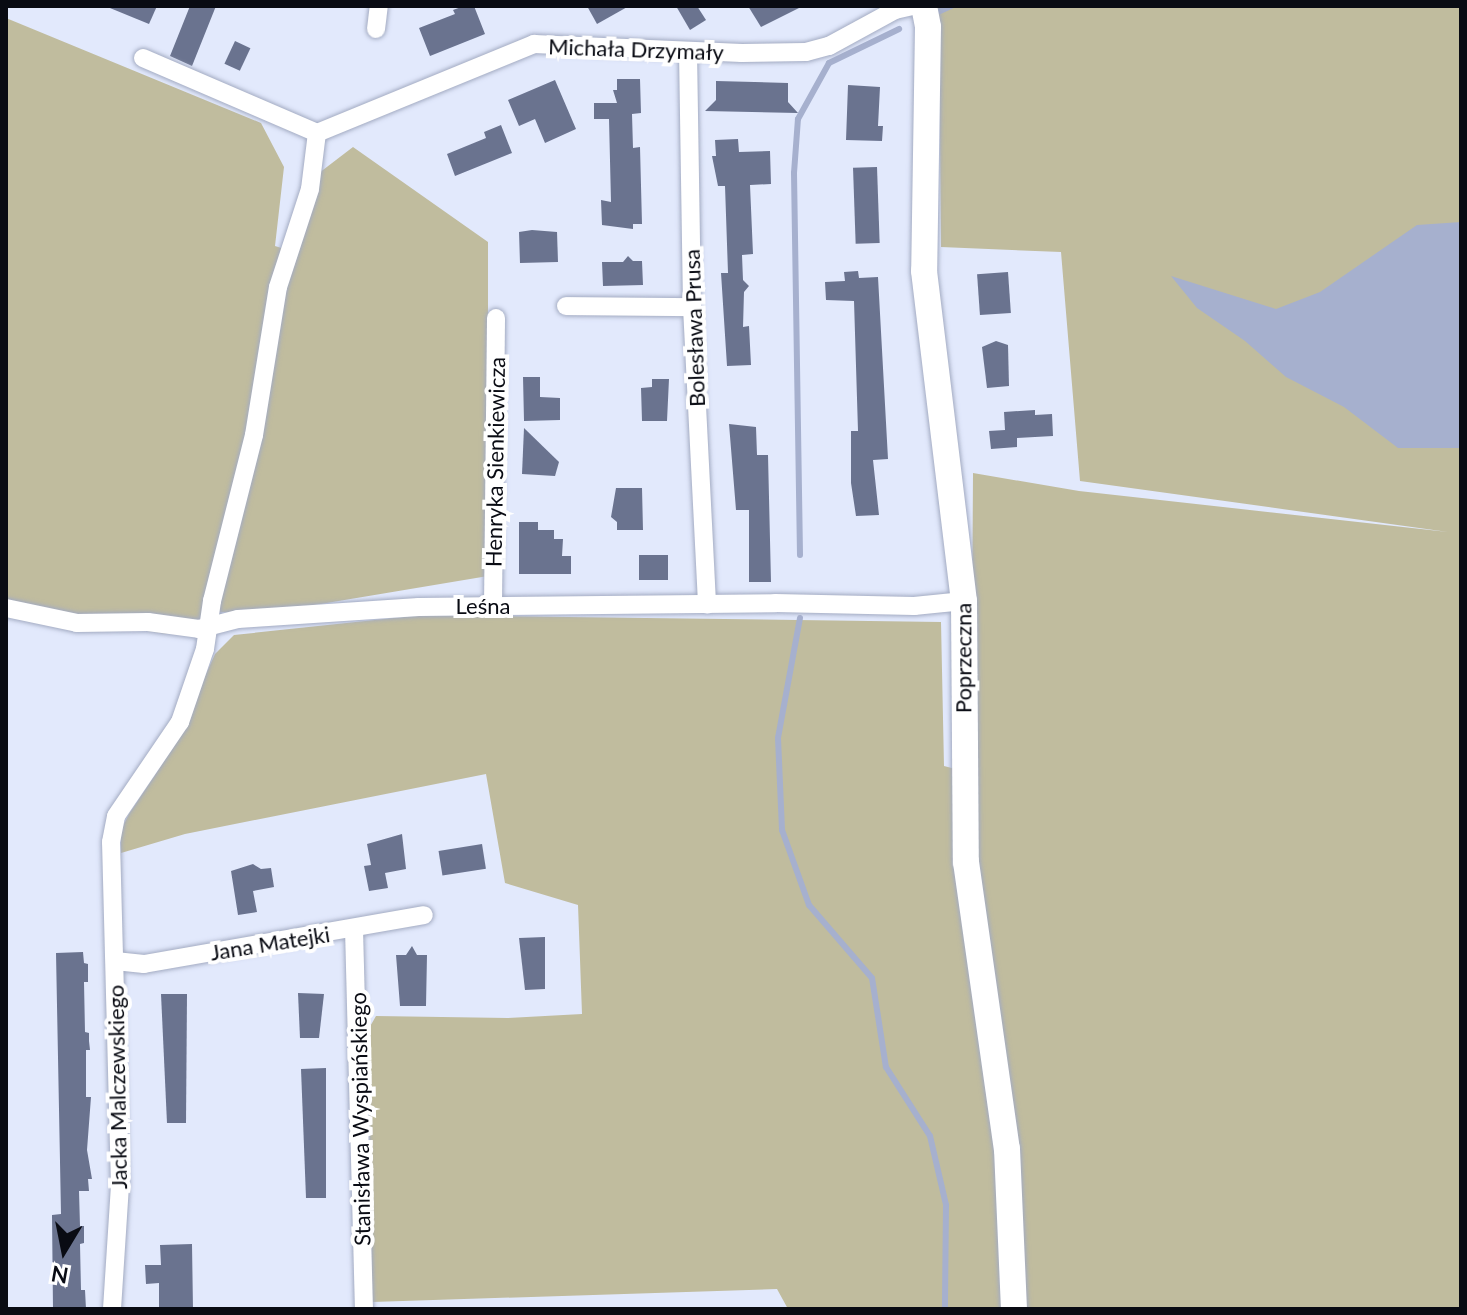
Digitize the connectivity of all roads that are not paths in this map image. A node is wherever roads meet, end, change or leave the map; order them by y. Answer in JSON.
{"nodes":[{"id":1,"x":379,"y":6,"type":"edge"},
{"id":2,"x":913,"y":6,"type":"edge"},
{"id":3,"x":924,"y":6,"type":"edge"},
{"id":4,"x":376,"y":29,"type":"dead end"},
{"id":5,"x":688,"y":51,"type":"junction"},
{"id":6,"x":143,"y":58,"type":"dead end"},
{"id":7,"x":317,"y":133,"type":"junction"},
{"id":8,"x":566,"y":306,"type":"dead end"},
{"id":9,"x":692,"y":307,"type":"junction"},
{"id":10,"x":496,"y":318,"type":"dead end"},
{"id":11,"x":964,"y":601,"type":"junction"},
{"id":12,"x":707,"y":605,"type":"junction"},
{"id":13,"x":493,"y":606,"type":"junction"},
{"id":14,"x":6,"y":608,"type":"edge"},
{"id":15,"x":208,"y":628,"type":"junction"},
{"id":16,"x":424,"y":915,"type":"dead end"},
{"id":17,"x":354,"y":929,"type":"junction"},
{"id":18,"x":115,"y":961,"type":"junction"},
{"id":19,"x":112,"y":1309,"type":"edge"},
{"id":20,"x":364,"y":1309,"type":"edge"},
{"id":21,"x":1014,"y":1309,"type":"edge"}],
"edges":[{"from":1,"to":4,"type":"street"},
{"from":2,"to":5,"type":"street","name":"Michała Drzymały"},
{"from":3,"to":11,"type":"street","name":"Poprzeczna"},
{"from":5,"to":7,"type":"street","name":"Michała Drzymały"},
{"from":5,"to":9,"type":"street","name":"Bolesława Prusa"},
{"from":6,"to":7,"type":"street"},
{"from":7,"to":15,"type":"street","name":"Jacka Malczewskiego"},
{"from":8,"to":9,"type":"street"},
{"from":9,"to":12,"type":"street","name":"Bolesława Prusa"},
{"from":10,"to":13,"type":"street","name":"Henryka Sienkiewicza"},
{"from":11,"to":12,"type":"street","name":"Leśna"},
{"from":11,"to":21,"type":"street","name":"Poprzeczna"},
{"from":12,"to":13,"type":"street","name":"Leśna"},
{"from":13,"to":15,"type":"street","name":"Leśna"},
{"from":14,"to":15,"type":"street","name":"Leśna"},
{"from":15,"to":18,"type":"street","name":"Jacka Malczewskiego"},
{"from":16,"to":17,"type":"street","name":"Jana Matejki"},
{"from":17,"to":18,"type":"street","name":"Jana Matejki"},
{"from":17,"to":20,"type":"street","name":"Stanisława Wyspiańskiego"},
{"from":18,"to":19,"type":"street","name":"Jacka Malczewskiego"}]}
